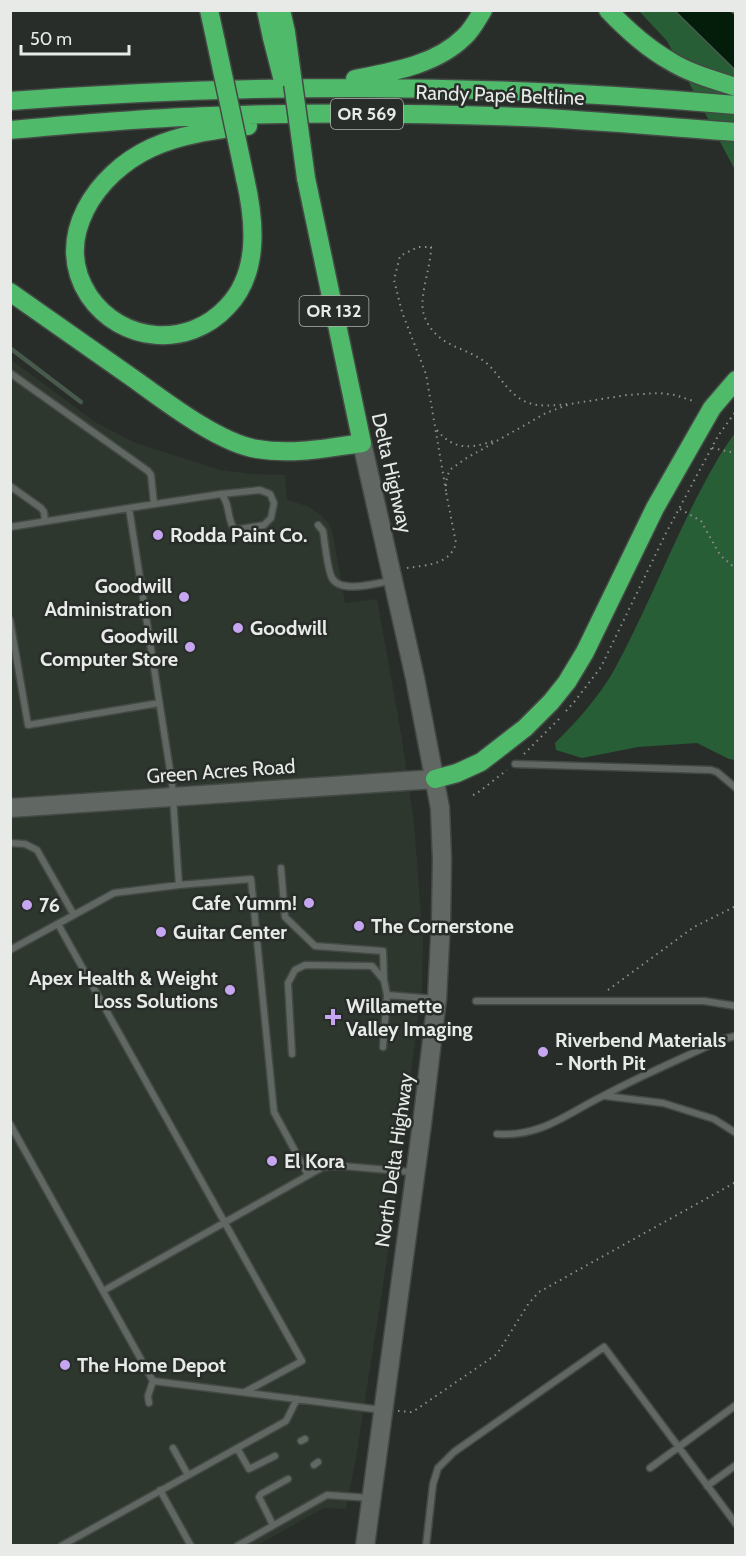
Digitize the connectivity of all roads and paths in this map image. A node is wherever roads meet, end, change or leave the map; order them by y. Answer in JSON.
{"nodes":[{"id":1,"x":209,"y":10,"type":"edge"},
{"id":2,"x":267,"y":10,"type":"edge"},
{"id":3,"x":283,"y":10,"type":"edge"},
{"id":4,"x":483,"y":10,"type":"edge"},
{"id":5,"x":608,"y":10,"type":"edge"},
{"id":6,"x":279,"y":35,"type":"junction"},
{"id":7,"x":319,"y":87,"type":"junction"},
{"id":8,"x":735,"y":87,"type":"edge"},
{"id":9,"x":10,"y":101,"type":"edge"},
{"id":10,"x":735,"y":105,"type":"edge"},
{"id":11,"x":345,"y":113,"type":"junction"},
{"id":12,"x":10,"y":130,"type":"edge"},
{"id":13,"x":730,"y":132,"type":"edge"},
{"id":14,"x":10,"y":292,"type":"edge"},
{"id":15,"x":10,"y":373,"type":"edge"},
{"id":16,"x":735,"y":380,"type":"edge"},
{"id":17,"x":570,"y":404,"type":"junction"},
{"id":18,"x":712,"y":408,"type":"junction"},
{"id":19,"x":435,"y":428,"type":"junction"},
{"id":20,"x":500,"y":439,"type":"junction"},
{"id":21,"x":362,"y":443,"type":"junction"},
{"id":22,"x":712,"y":448,"type":"dead end"},
{"id":23,"x":735,"y":453,"type":"edge"},
{"id":24,"x":10,"y":486,"type":"edge"},
{"id":25,"x":446,"y":491,"type":"junction"},
{"id":26,"x":221,"y":494,"type":"junction"},
{"id":27,"x":154,"y":504,"type":"junction"},
{"id":28,"x":129,"y":508,"type":"junction"},
{"id":29,"x":679,"y":509,"type":"dead end"},
{"id":30,"x":45,"y":520,"type":"junction"},
{"id":31,"x":318,"y":525,"type":"dead end"},
{"id":32,"x":10,"y":527,"type":"edge"},
{"id":33,"x":735,"y":569,"type":"edge"},
{"id":34,"x":393,"y":575,"type":"junction"},
{"id":35,"x":10,"y":620,"type":"edge"},
{"id":36,"x":159,"y":703,"type":"junction"},
{"id":37,"x":514,"y":764,"type":"dead end"},
{"id":38,"x":435,"y":778,"type":"junction"},
{"id":39,"x":735,"y":788,"type":"edge"},
{"id":40,"x":174,"y":797,"type":"junction"},
{"id":41,"x":10,"y":808,"type":"edge"},
{"id":42,"x":10,"y":843,"type":"edge"},
{"id":43,"x":281,"y":868,"type":"dead end"},
{"id":44,"x":179,"y":885,"type":"junction"},
{"id":45,"x":735,"y":906,"type":"edge"},
{"id":46,"x":74,"y":915,"type":"junction"},
{"id":47,"x":58,"y":924,"type":"junction"},
{"id":48,"x":10,"y":950,"type":"edge"},
{"id":49,"x":384,"y":980,"type":"junction"},
{"id":50,"x":387,"y":996,"type":"junction"},
{"id":51,"x":437,"y":999,"type":"junction"},
{"id":52,"x":476,"y":1001,"type":"dead end"},
{"id":53,"x":594,"y":1001,"type":"junction"},
{"id":54,"x":735,"y":1006,"type":"edge"},
{"id":55,"x":735,"y":1036,"type":"edge"},
{"id":56,"x":383,"y":1047,"type":"dead end"},
{"id":57,"x":292,"y":1054,"type":"dead end"},
{"id":58,"x":602,"y":1096,"type":"junction"},
{"id":59,"x":10,"y":1124,"type":"edge"},
{"id":60,"x":735,"y":1133,"type":"edge"},
{"id":61,"x":497,"y":1134,"type":"dead end"},
{"id":62,"x":416,"y":1172,"type":"junction"},
{"id":63,"x":308,"y":1175,"type":"junction"},
{"id":64,"x":735,"y":1182,"type":"edge"},
{"id":65,"x":225,"y":1222,"type":"junction"},
{"id":66,"x":103,"y":1291,"type":"junction"},
{"id":67,"x":153,"y":1381,"type":"junction"},
{"id":68,"x":245,"y":1392,"type":"junction"},
{"id":69,"x":297,"y":1399,"type":"junction"},
{"id":70,"x":149,"y":1403,"type":"dead end"},
{"id":71,"x":735,"y":1405,"type":"edge"},
{"id":72,"x":382,"y":1410,"type":"junction"},
{"id":73,"x":678,"y":1447,"type":"junction"},
{"id":74,"x":237,"y":1448,"type":"junction"},
{"id":75,"x":173,"y":1449,"type":"dead end"},
{"id":76,"x":275,"y":1456,"type":"dead end"},
{"id":77,"x":735,"y":1465,"type":"edge"},
{"id":78,"x":650,"y":1468,"type":"dead end"},
{"id":79,"x":188,"y":1475,"type":"junction"},
{"id":80,"x":288,"y":1479,"type":"dead end"},
{"id":81,"x":707,"y":1486,"type":"junction"},
{"id":82,"x":160,"y":1490,"type":"junction"},
{"id":83,"x":371,"y":1498,"type":"junction"},
{"id":84,"x":735,"y":1524,"type":"edge"},
{"id":85,"x":273,"y":1526,"type":"junction"},
{"id":86,"x":61,"y":1545,"type":"edge"},
{"id":87,"x":191,"y":1545,"type":"edge"},
{"id":88,"x":237,"y":1545,"type":"edge"},
{"id":89,"x":364,"y":1545,"type":"edge"},
{"id":90,"x":426,"y":1545,"type":"edge"}],
"edges":[{"from":1,"to":11,"type":"highway","bridge":true},
{"from":2,"to":6,"type":"highway","name":"Delta Highway","number":"OR 132"},
{"from":3,"to":6,"type":"highway"},
{"from":4,"to":7,"type":"highway"},
{"from":5,"to":8,"type":"highway"},
{"from":6,"to":21,"type":"highway","name":"Delta Highway","number":"OR 132","bridge":true},
{"from":7,"to":9,"type":"highway","name":"Randy Papé Beltline","number":"OR 569"},
{"from":7,"to":10,"type":"highway","name":"Randy Papé Beltline","number":"OR 569"},
{"from":11,"to":12,"type":"highway","name":"Randy Papé Beltline","number":"OR 569"},
{"from":11,"to":13,"type":"highway","name":"Randy Papé Beltline","number":"OR 569"},
{"from":14,"to":21,"type":"highway"},
{"from":15,"to":27,"type":"lane"},
{"from":16,"to":18,"type":"highway"},
{"from":17,"to":18,"type":"path"},
{"from":17,"to":19,"type":"path"},
{"from":17,"to":20,"type":"path"},
{"from":18,"to":38,"type":"highway"},
{"from":19,"to":20,"type":"path"},
{"from":19,"to":25,"type":"path"},
{"from":20,"to":25,"type":"path"},
{"from":21,"to":34,"type":"street","name":"Delta Highway","number":"OR 132"},
{"from":22,"to":23,"type":"path"},
{"from":24,"to":30,"type":"lane"},
{"from":25,"to":34,"type":"path"},
{"from":26,"to":26,"type":"lane"},
{"from":26,"to":27,"type":"lane"},
{"from":27,"to":28,"type":"lane"},
{"from":28,"to":30,"type":"lane"},
{"from":28,"to":36,"type":"lane"},
{"from":29,"to":33,"type":"path"},
{"from":30,"to":32,"type":"lane"},
{"from":31,"to":34,"type":"lane"},
{"from":34,"to":38,"type":"street","name":"Delta Highway","number":"OR 132"},
{"from":35,"to":36,"type":"lane"},
{"from":36,"to":40,"type":"lane"},
{"from":37,"to":39,"type":"lane"},
{"from":38,"to":40,"type":"street","name":"Green Acres Road"},
{"from":38,"to":51,"type":"street","name":"North Delta Highway"},
{"from":40,"to":41,"type":"street","name":"Green Acres Road"},
{"from":40,"to":44,"type":"lane"},
{"from":42,"to":46,"type":"lane"},
{"from":43,"to":49,"type":"lane"},
{"from":44,"to":46,"type":"lane"},
{"from":44,"to":63,"type":"lane"},
{"from":45,"to":53,"type":"path"},
{"from":46,"to":47,"type":"lane"},
{"from":47,"to":48,"type":"lane"},
{"from":47,"to":65,"type":"lane"},
{"from":49,"to":50,"type":"lane"},
{"from":49,"to":57,"type":"lane"},
{"from":50,"to":51,"type":"lane"},
{"from":50,"to":56,"type":"lane"},
{"from":51,"to":62,"type":"street","name":"North Delta Highway"},
{"from":52,"to":53,"type":"lane"},
{"from":53,"to":54,"type":"lane"},
{"from":55,"to":58,"type":"lane"},
{"from":58,"to":60,"type":"lane"},
{"from":58,"to":61,"type":"lane"},
{"from":59,"to":66,"type":"lane"},
{"from":62,"to":63,"type":"lane"},
{"from":62,"to":72,"type":"street","name":"North Delta Highway"},
{"from":63,"to":65,"type":"lane"},
{"from":64,"to":72,"type":"path"},
{"from":65,"to":66,"type":"lane"},
{"from":65,"to":68,"type":"lane"},
{"from":66,"to":67,"type":"lane"},
{"from":67,"to":68,"type":"lane"},
{"from":67,"to":70,"type":"lane"},
{"from":68,"to":69,"type":"lane"},
{"from":69,"to":72,"type":"lane"},
{"from":69,"to":74,"type":"lane"},
{"from":71,"to":73,"type":"lane"},
{"from":72,"to":83,"type":"street","name":"North Delta Highway"},
{"from":73,"to":78,"type":"lane"},
{"from":73,"to":81,"type":"lane"},
{"from":73,"to":90,"type":"lane"},
{"from":74,"to":76,"type":"lane"},
{"from":74,"to":79,"type":"lane"},
{"from":75,"to":79,"type":"lane"},
{"from":77,"to":81,"type":"lane"},
{"from":79,"to":82,"type":"lane"},
{"from":80,"to":85,"type":"lane"},
{"from":81,"to":84,"type":"lane"},
{"from":82,"to":86,"type":"lane"},
{"from":82,"to":87,"type":"lane"},
{"from":83,"to":85,"type":"lane"},
{"from":83,"to":89,"type":"street","name":"North Delta Highway"},
{"from":85,"to":88,"type":"lane"}]}
